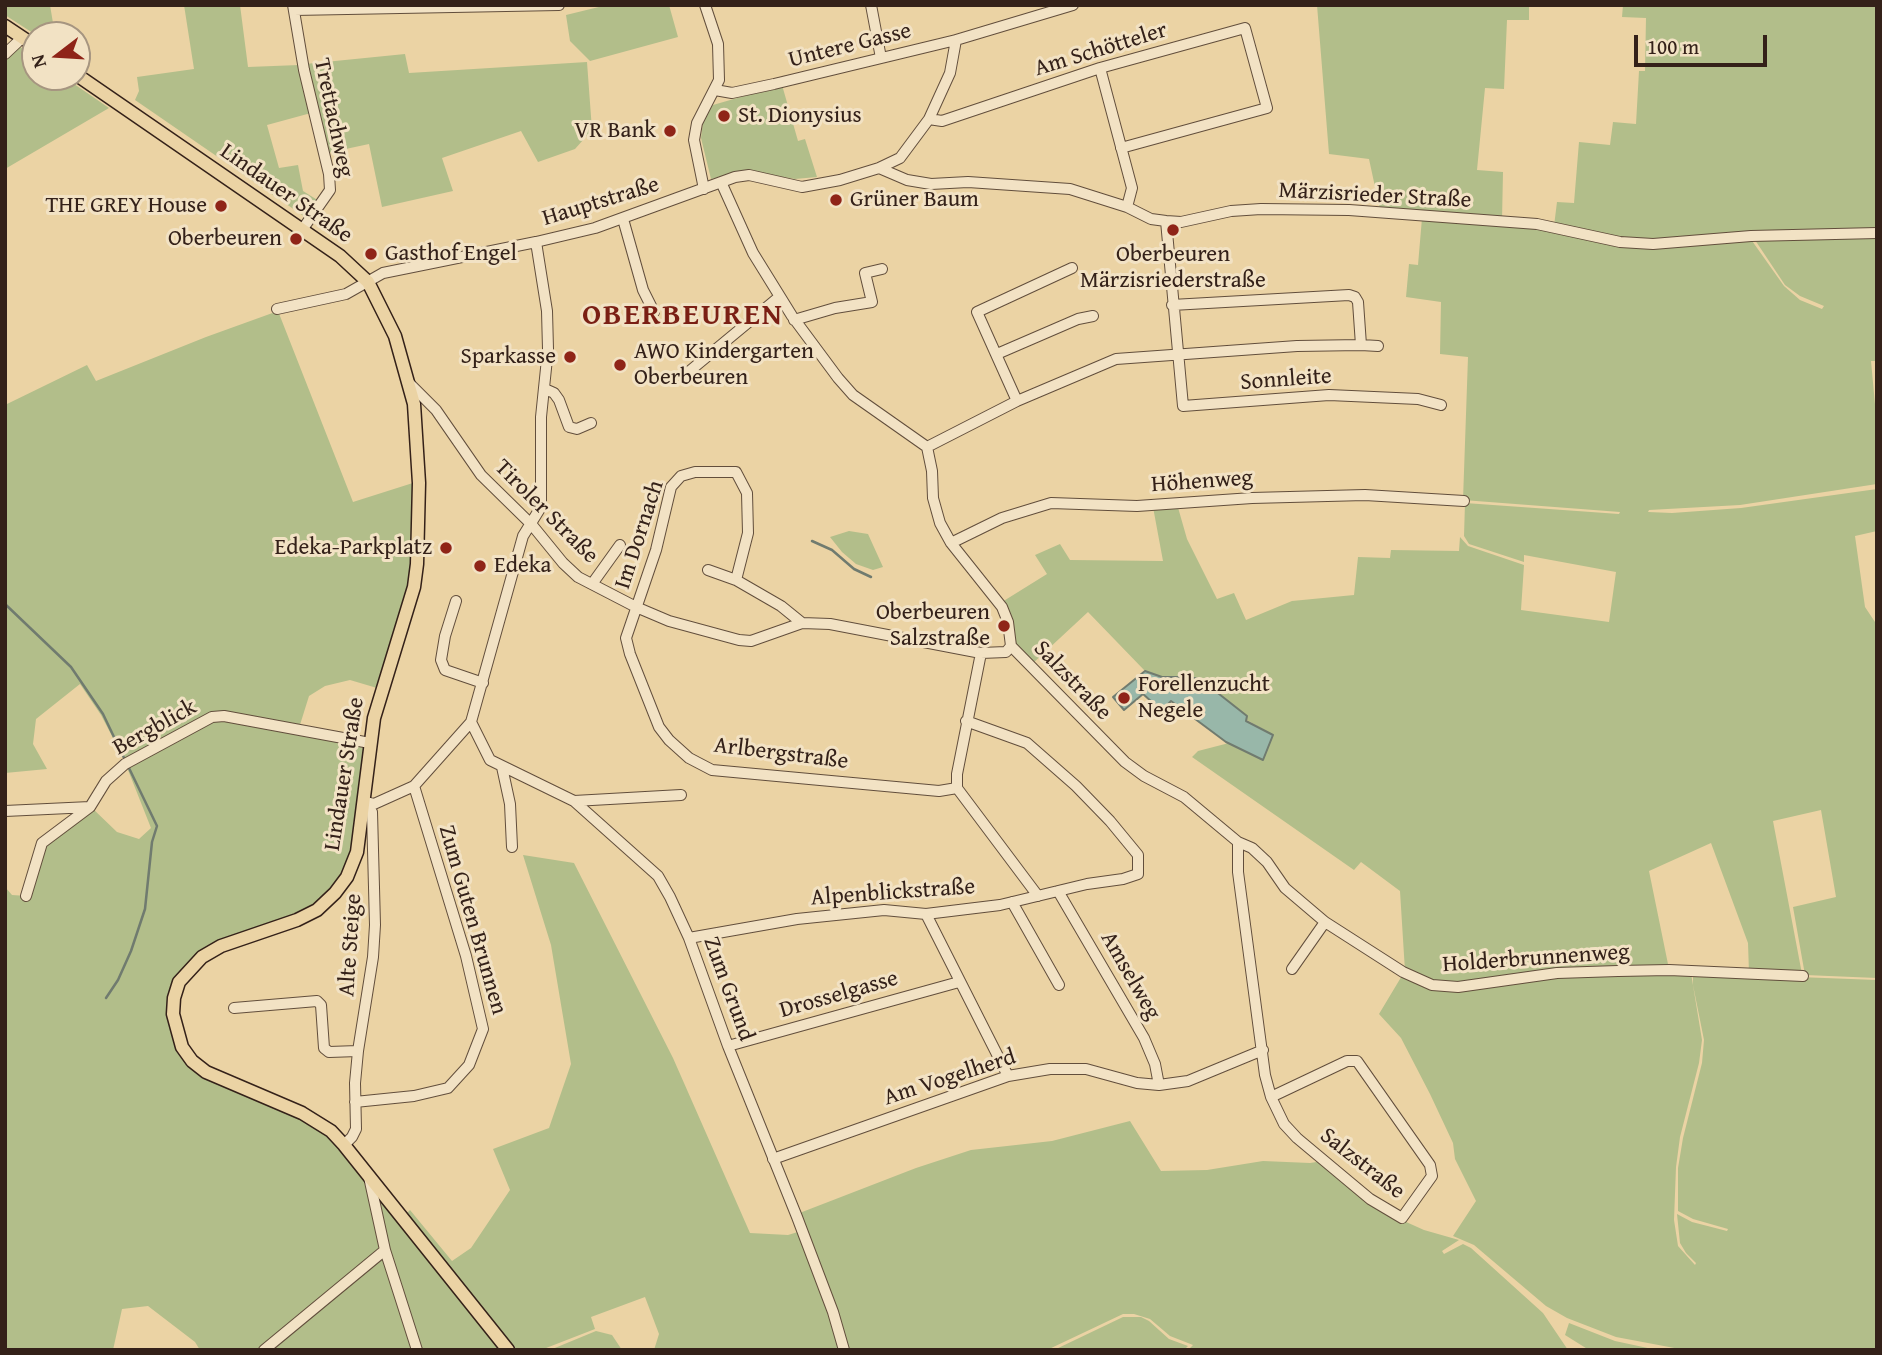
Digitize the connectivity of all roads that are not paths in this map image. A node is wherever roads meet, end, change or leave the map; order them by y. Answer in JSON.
{"nodes":[{"id":1,"x":559,"y":5,"type":"edge"},
{"id":2,"x":705,"y":5,"type":"edge"},
{"id":3,"x":871,"y":5,"type":"edge"},
{"id":4,"x":1073,"y":5,"type":"edge"},
{"id":5,"x":293,"y":8,"type":"edge"},
{"id":6,"x":5,"y":26,"type":"edge"},
{"id":7,"x":21,"y":36,"type":"edge"},
{"id":8,"x":21,"y":38,"type":"edge"},
{"id":9,"x":956,"y":40,"type":"junction"},
{"id":10,"x":5,"y":54,"type":"edge"},
{"id":11,"x":881,"y":58,"type":"junction"},
{"id":12,"x":1100,"y":68,"type":"junction"},
{"id":13,"x":91,"y":85,"type":"edge"},
{"id":14,"x":715,"y":90,"type":"junction"},
{"id":15,"x":929,"y":119,"type":"junction"},
{"id":16,"x":1121,"y":148,"type":"junction"},
{"id":17,"x":879,"y":168,"type":"junction"},
{"id":18,"x":721,"y":182,"type":"junction"},
{"id":19,"x":704,"y":189,"type":"junction"},
{"id":20,"x":1127,"y":207,"type":"junction"},
{"id":21,"x":623,"y":219,"type":"junction"},
{"id":22,"x":1166,"y":222,"type":"junction"},
{"id":23,"x":302,"y":230,"type":"junction"},
{"id":24,"x":1877,"y":233,"type":"edge"},
{"id":25,"x":536,"y":242,"type":"junction"},
{"id":26,"x":1072,"y":268,"type":"dead end"},
{"id":27,"x":882,"y":269,"type":"dead end"},
{"id":28,"x":368,"y":282,"type":"junction"},
{"id":29,"x":779,"y":297,"type":"junction"},
{"id":30,"x":1172,"y":305,"type":"junction"},
{"id":31,"x":277,"y":309,"type":"dead end"},
{"id":32,"x":654,"y":312,"type":"dead end"},
{"id":33,"x":1093,"y":316,"type":"dead end"},
{"id":34,"x":794,"y":320,"type":"junction"},
{"id":35,"x":1361,"y":345,"type":"junction"},
{"id":36,"x":1378,"y":346,"type":"dead end"},
{"id":37,"x":997,"y":354,"type":"junction"},
{"id":38,"x":1177,"y":356,"type":"junction"},
{"id":39,"x":685,"y":374,"type":"dead end"},
{"id":40,"x":410,"y":384,"type":"junction"},
{"id":41,"x":545,"y":389,"type":"junction"},
{"id":42,"x":1017,"y":401,"type":"junction"},
{"id":43,"x":1441,"y":405,"type":"dead end"},
{"id":44,"x":591,"y":424,"type":"dead end"},
{"id":45,"x":927,"y":447,"type":"junction"},
{"id":46,"x":1464,"y":501,"type":"dead end"},
{"id":47,"x":532,"y":525,"type":"junction"},
{"id":48,"x":951,"y":543,"type":"junction"},
{"id":49,"x":620,"y":545,"type":"dead end"},
{"id":50,"x":708,"y":570,"type":"dead end"},
{"id":51,"x":736,"y":580,"type":"junction"},
{"id":52,"x":592,"y":584,"type":"junction"},
{"id":53,"x":456,"y":601,"type":"dead end"},
{"id":54,"x":636,"y":607,"type":"junction"},
{"id":55,"x":802,"y":623,"type":"junction"},
{"id":56,"x":1011,"y":646,"type":"junction"},
{"id":57,"x":981,"y":653,"type":"junction"},
{"id":58,"x":483,"y":683,"type":"junction"},
{"id":59,"x":966,"y":721,"type":"junction"},
{"id":60,"x":471,"y":722,"type":"junction"},
{"id":61,"x":370,"y":743,"type":"junction"},
{"id":62,"x":502,"y":767,"type":"junction"},
{"id":63,"x":414,"y":786,"type":"junction"},
{"id":64,"x":957,"y":788,"type":"junction"},
{"id":65,"x":681,"y":795,"type":"dead end"},
{"id":66,"x":574,"y":801,"type":"junction"},
{"id":67,"x":365,"y":802,"type":"junction"},
{"id":68,"x":90,"y":807,"type":"junction"},
{"id":69,"x":5,"y":811,"type":"edge"},
{"id":70,"x":1238,"y":842,"type":"junction"},
{"id":71,"x":512,"y":847,"type":"dead end"},
{"id":72,"x":1058,"y":891,"type":"junction"},
{"id":73,"x":26,"y":896,"type":"dead end"},
{"id":74,"x":1038,"y":896,"type":"junction"},
{"id":75,"x":1012,"y":902,"type":"junction"},
{"id":76,"x":926,"y":914,"type":"junction"},
{"id":77,"x":1325,"y":922,"type":"junction"},
{"id":78,"x":689,"y":938,"type":"junction"},
{"id":79,"x":1292,"y":969,"type":"dead end"},
{"id":80,"x":1803,"y":976,"type":"dead end"},
{"id":81,"x":959,"y":982,"type":"junction"},
{"id":82,"x":1059,"y":985,"type":"dead end"},
{"id":83,"x":234,"y":1008,"type":"dead end"},
{"id":84,"x":729,"y":1046,"type":"junction"},
{"id":85,"x":1263,"y":1050,"type":"junction"},
{"id":86,"x":358,"y":1051,"type":"junction"},
{"id":87,"x":1008,"y":1076,"type":"junction"},
{"id":88,"x":1159,"y":1085,"type":"junction"},
{"id":89,"x":1271,"y":1097,"type":"junction"},
{"id":90,"x":355,"y":1102,"type":"junction"},
{"id":91,"x":344,"y":1144,"type":"junction"},
{"id":92,"x":773,"y":1159,"type":"junction"},
{"id":93,"x":369,"y":1176,"type":"junction"},
{"id":94,"x":385,"y":1250,"type":"junction"},
{"id":95,"x":264,"y":1350,"type":"edge"},
{"id":96,"x":417,"y":1350,"type":"edge"},
{"id":97,"x":508,"y":1350,"type":"edge"},
{"id":98,"x":844,"y":1350,"type":"edge"}],
"edges":[{"from":1,"to":5,"type":"street"},
{"from":2,"to":14,"type":"street"},
{"from":3,"to":11,"type":"street"},
{"from":4,"to":9,"type":"street","name":"Untere Gasse"},
{"from":5,"to":23,"type":"street","name":"Trettachweg"},
{"from":6,"to":7,"type":"main road"},
{"from":8,"to":10,"type":"street"},
{"from":9,"to":11,"type":"street","name":"Untere Gasse"},
{"from":9,"to":15,"type":"street","name":"Hauptstraße"},
{"from":11,"to":14,"type":"street","name":"Untere Gasse"},
{"from":12,"to":15,"type":"street","name":"Am Schötteler"},
{"from":12,"to":16,"type":"street"},
{"from":12,"to":16,"type":"street","name":"Am Schötteler"},
{"from":13,"to":23,"type":"main road","name":"Lindauer Straße"},
{"from":14,"to":19,"type":"street"},
{"from":15,"to":17,"type":"street","name":"Hauptstraße"},
{"from":16,"to":20,"type":"street"},
{"from":17,"to":18,"type":"street","name":"Hauptstraße"},
{"from":17,"to":20,"type":"street","name":"Märzisrieder Straße"},
{"from":18,"to":19,"type":"street","name":"Hauptstraße"},
{"from":18,"to":29,"type":"street"},
{"from":19,"to":21,"type":"street","name":"Hauptstraße"},
{"from":20,"to":22,"type":"street","name":"Märzisrieder Straße"},
{"from":21,"to":25,"type":"street","name":"Hauptstraße"},
{"from":21,"to":32,"type":"street"},
{"from":22,"to":24,"type":"street","name":"Märzisrieder Straße"},
{"from":22,"to":30,"type":"street","name":"Sonnleite"},
{"from":23,"to":28,"type":"main road","name":"Lindauer Straße"},
{"from":25,"to":28,"type":"street","name":"Hauptstraße"},
{"from":25,"to":41,"type":"street"},
{"from":26,"to":37,"type":"street"},
{"from":27,"to":34,"type":"street"},
{"from":28,"to":31,"type":"street","name":"Hauptstraße"},
{"from":28,"to":40,"type":"main road","name":"Lindauer Straße"},
{"from":29,"to":34,"type":"street"},
{"from":29,"to":39,"type":"street"},
{"from":30,"to":35,"type":"street"},
{"from":30,"to":38,"type":"street","name":"Sonnleite"},
{"from":33,"to":37,"type":"street"},
{"from":34,"to":45,"type":"street"},
{"from":35,"to":36,"type":"street"},
{"from":35,"to":38,"type":"street"},
{"from":37,"to":42,"type":"street"},
{"from":38,"to":42,"type":"street"},
{"from":38,"to":43,"type":"street","name":"Sonnleite"},
{"from":40,"to":47,"type":"street","name":"Tiroler Straße"},
{"from":40,"to":61,"type":"main road","name":"Lindauer Straße"},
{"from":41,"to":44,"type":"street"},
{"from":41,"to":47,"type":"street"},
{"from":42,"to":45,"type":"street"},
{"from":45,"to":48,"type":"street","name":"Salzstraße"},
{"from":46,"to":48,"type":"street","name":"Höhenweg"},
{"from":47,"to":52,"type":"street","name":"Tiroler Straße"},
{"from":47,"to":58,"type":"street"},
{"from":48,"to":56,"type":"street","name":"Salzstraße"},
{"from":49,"to":52,"type":"street"},
{"from":50,"to":51,"type":"street"},
{"from":51,"to":54,"type":"street","name":"Im Dornach"},
{"from":51,"to":55,"type":"street"},
{"from":52,"to":54,"type":"street","name":"Tiroler Straße"},
{"from":53,"to":58,"type":"street"},
{"from":54,"to":55,"type":"street","name":"Tiroler Straße"},
{"from":54,"to":64,"type":"street","name":"Arlbergstraße"},
{"from":55,"to":57,"type":"street","name":"Tiroler Straße"},
{"from":56,"to":57,"type":"street","name":"Tiroler Straße"},
{"from":56,"to":70,"type":"street","name":"Salzstraße"},
{"from":57,"to":59,"type":"street"},
{"from":58,"to":60,"type":"street"},
{"from":59,"to":64,"type":"street"},
{"from":59,"to":72,"type":"street","name":"Alpenblickstraße"},
{"from":60,"to":62,"type":"street","name":"Zum Grund"},
{"from":60,"to":63,"type":"street"},
{"from":61,"to":67,"type":"main road","name":"Lindauer Straße"},
{"from":61,"to":68,"type":"street","name":"Bergblick"},
{"from":62,"to":66,"type":"street","name":"Zum Grund"},
{"from":62,"to":71,"type":"street"},
{"from":63,"to":67,"type":"street"},
{"from":63,"to":90,"type":"street","name":"Zum Guten Brunnen"},
{"from":64,"to":74,"type":"street"},
{"from":65,"to":66,"type":"street"},
{"from":66,"to":78,"type":"street","name":"Zum Grund"},
{"from":67,"to":86,"type":"street","name":"Alte Steige"},
{"from":67,"to":91,"type":"main road","name":"Lindauer Straße"},
{"from":68,"to":69,"type":"street"},
{"from":68,"to":73,"type":"street","name":"Bergblick"},
{"from":70,"to":77,"type":"street","name":"Holderbrunnenweg"},
{"from":70,"to":85,"type":"street","name":"Salzstraße"},
{"from":72,"to":74,"type":"street","name":"Alpenblickstraße"},
{"from":72,"to":88,"type":"street","name":"Amselweg"},
{"from":74,"to":75,"type":"street","name":"Alpenblickstraße"},
{"from":75,"to":76,"type":"street","name":"Alpenblickstraße"},
{"from":75,"to":82,"type":"street"},
{"from":76,"to":78,"type":"street","name":"Alpenblickstraße"},
{"from":76,"to":81,"type":"street"},
{"from":77,"to":79,"type":"street"},
{"from":77,"to":80,"type":"street","name":"Holderbrunnenweg"},
{"from":78,"to":84,"type":"street","name":"Zum Grund"},
{"from":81,"to":84,"type":"street","name":"Drosselgasse"},
{"from":81,"to":87,"type":"street"},
{"from":83,"to":86,"type":"street","name":"Alte Steige"},
{"from":84,"to":92,"type":"street","name":"Zum Grund"},
{"from":85,"to":88,"type":"street","name":"Am Vogelherd"},
{"from":85,"to":89,"type":"street","name":"Salzstraße"},
{"from":86,"to":90,"type":"street","name":"Alte Steige"},
{"from":87,"to":88,"type":"street","name":"Am Vogelherd"},
{"from":87,"to":92,"type":"street","name":"Am Vogelherd"},
{"from":89,"to":89,"type":"street","name":"Salzstraße"},
{"from":90,"to":91,"type":"street","name":"Alte Steige"},
{"from":91,"to":93,"type":"main road","name":"Lindauer Straße"},
{"from":92,"to":98,"type":"street","name":"Zum Grund"},
{"from":93,"to":94,"type":"street"},
{"from":93,"to":97,"type":"main road","name":"Lindauer Straße"},
{"from":94,"to":95,"type":"street"},
{"from":94,"to":96,"type":"street"}]}
